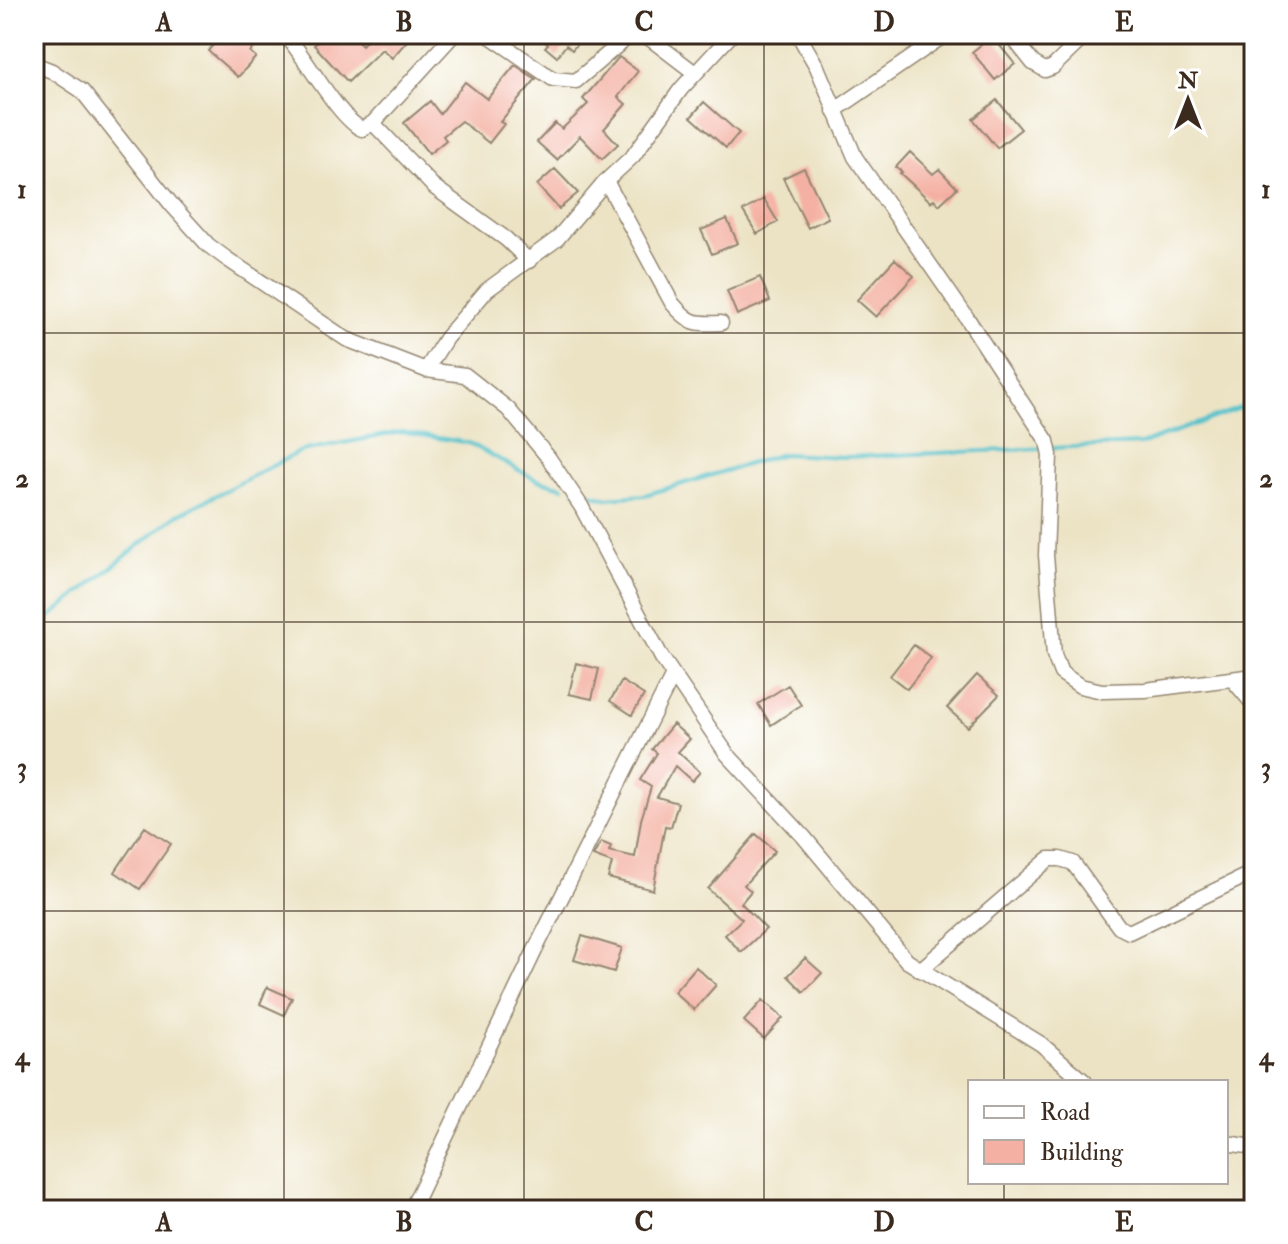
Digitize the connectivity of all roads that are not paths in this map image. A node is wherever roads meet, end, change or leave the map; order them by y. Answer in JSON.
{"nodes":[{"id":1,"x":285,"y":34,"type":"edge"},
{"id":2,"x":454,"y":34,"type":"edge"},
{"id":3,"x":487,"y":34,"type":"edge"},
{"id":4,"x":631,"y":34,"type":"edge"},
{"id":5,"x":644,"y":34,"type":"edge"},
{"id":6,"x":732,"y":34,"type":"edge"},
{"id":7,"x":798,"y":34,"type":"edge"},
{"id":8,"x":946,"y":34,"type":"edge"},
{"id":9,"x":1010,"y":34,"type":"edge"},
{"id":10,"x":1087,"y":34,"type":"edge"},
{"id":11,"x":34,"y":64,"type":"edge"},
{"id":12,"x":695,"y":73,"type":"junction"},
{"id":13,"x":834,"y":111,"type":"junction"},
{"id":14,"x":373,"y":123,"type":"junction"},
{"id":15,"x":606,"y":181,"type":"junction"},
{"id":16,"x":529,"y":261,"type":"junction"},
{"id":17,"x":721,"y":323,"type":"dead end"},
{"id":18,"x":426,"y":370,"type":"junction"},
{"id":19,"x":673,"y":675,"type":"junction"},
{"id":20,"x":1254,"y":676,"type":"edge"},
{"id":21,"x":1232,"y":679,"type":"junction"},
{"id":22,"x":1254,"y":705,"type":"edge"},
{"id":23,"x":1254,"y":872,"type":"edge"},
{"id":24,"x":920,"y":970,"type":"junction"},
{"id":25,"x":1083,"y":1080,"type":"edge"},
{"id":26,"x":1228,"y":1143,"type":"edge"},
{"id":27,"x":1254,"y":1147,"type":"edge"},
{"id":28,"x":411,"y":1210,"type":"edge"}],
"edges":[{"from":1,"to":14,"type":"street"},
{"from":2,"to":14,"type":"street"},
{"from":3,"to":4,"type":"street"},
{"from":5,"to":12,"type":"street"},
{"from":6,"to":12,"type":"street"},
{"from":7,"to":13,"type":"street"},
{"from":8,"to":13,"type":"street"},
{"from":9,"to":10,"type":"street"},
{"from":11,"to":18,"type":"street"},
{"from":12,"to":15,"type":"street"},
{"from":13,"to":21,"type":"street"},
{"from":14,"to":16,"type":"street"},
{"from":15,"to":16,"type":"street"},
{"from":15,"to":17,"type":"street"},
{"from":16,"to":18,"type":"street"},
{"from":18,"to":19,"type":"street"},
{"from":19,"to":24,"type":"street"},
{"from":19,"to":28,"type":"street"},
{"from":20,"to":21,"type":"street"},
{"from":21,"to":22,"type":"street"},
{"from":23,"to":24,"type":"street"},
{"from":24,"to":25,"type":"street"},
{"from":26,"to":27,"type":"street"}]}
